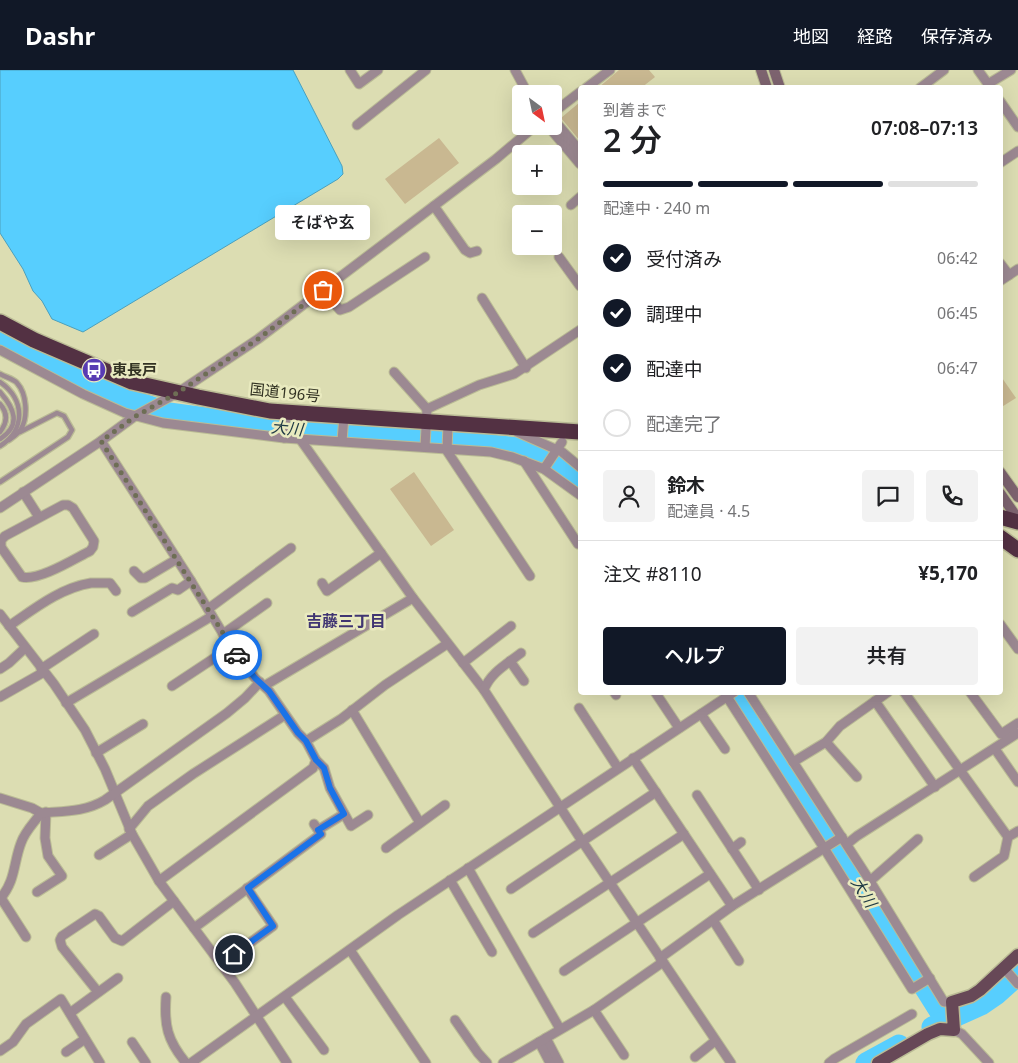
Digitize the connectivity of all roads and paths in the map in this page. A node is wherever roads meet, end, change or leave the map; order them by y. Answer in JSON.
{"nodes":[{"id":1,"x":350,"y":70,"type":"edge"},
{"id":2,"x":378,"y":70,"type":"edge"},
{"id":3,"x":426,"y":70,"type":"edge"},
{"id":4,"x":515,"y":70,"type":"edge"},
{"id":5,"x":610,"y":70,"type":"edge"},
{"id":6,"x":761,"y":70,"type":"edge"},
{"id":7,"x":774,"y":70,"type":"edge"},
{"id":8,"x":944,"y":70,"type":"edge"},
{"id":9,"x":978,"y":70,"type":"edge"},
{"id":10,"x":1011,"y":70,"type":"edge"},
{"id":11,"x":523,"y":85,"type":"edge"},
{"id":12,"x":590,"y":85,"type":"edge"},
{"id":13,"x":766,"y":85,"type":"edge"},
{"id":14,"x":779,"y":85,"type":"edge"},
{"id":15,"x":924,"y":85,"type":"edge"},
{"id":16,"x":988,"y":85,"type":"edge"},
{"id":17,"x":990,"y":85,"type":"edge"},
{"id":18,"x":578,"y":94,"type":"edge"},
{"id":19,"x":562,"y":106,"type":"edge"},
{"id":20,"x":1003,"y":106,"type":"edge"},
{"id":21,"x":1008,"y":113,"type":"junction"},
{"id":22,"x":1003,"y":116,"type":"edge"},
{"id":23,"x":357,"y":125,"type":"dead end"},
{"id":24,"x":1018,"y":127,"type":"edge"},
{"id":25,"x":562,"y":130,"type":"edge"},
{"id":26,"x":524,"y":135,"type":"edge"},
{"id":27,"x":556,"y":135,"type":"edge"},
{"id":28,"x":578,"y":150,"type":"edge"},
{"id":29,"x":1018,"y":151,"type":"edge"},
{"id":30,"x":1003,"y":161,"type":"edge"},
{"id":31,"x":578,"y":162,"type":"edge"},
{"id":32,"x":578,"y":199,"type":"edge"},
{"id":33,"x":571,"y":205,"type":"dead end"},
{"id":34,"x":434,"y":206,"type":"junction"},
{"id":35,"x":477,"y":251,"type":"dead end"},
{"id":36,"x":425,"y":257,"type":"dead end"},
{"id":37,"x":559,"y":257,"type":"dead end"},
{"id":38,"x":1003,"y":265,"type":"edge"},
{"id":39,"x":1015,"y":272,"type":"edge"},
{"id":40,"x":1003,"y":279,"type":"edge"},
{"id":41,"x":578,"y":283,"type":"edge"},
{"id":42,"x":323,"y":290,"type":"junction"},
{"id":43,"x":482,"y":298,"type":"dead end"},
{"id":44,"x":0,"y":322,"type":"edge"},
{"id":45,"x":578,"y":331,"type":"edge"},
{"id":46,"x":0,"y":350,"type":"edge"},
{"id":47,"x":526,"y":368,"type":"junction"},
{"id":48,"x":394,"y":372,"type":"dead end"},
{"id":49,"x":0,"y":374,"type":"edge"},
{"id":50,"x":0,"y":382,"type":"edge"},
{"id":51,"x":0,"y":392,"type":"edge"},
{"id":52,"x":177,"y":393,"type":"junction"},
{"id":53,"x":0,"y":404,"type":"edge"},
{"id":54,"x":136,"y":416,"type":"junction"},
{"id":55,"x":286,"y":417,"type":"junction"},
{"id":56,"x":344,"y":421,"type":"junction"},
{"id":57,"x":426,"y":421,"type":"junction"},
{"id":58,"x":447,"y":428,"type":"junction"},
{"id":59,"x":506,"y":428,"type":"junction"},
{"id":60,"x":0,"y":432,"type":"edge"},
{"id":61,"x":20,"y":432,"type":"junction"},
{"id":62,"x":285,"y":436,"type":"junction"},
{"id":63,"x":0,"y":439,"type":"edge"},
{"id":64,"x":300,"y":439,"type":"junction"},
{"id":65,"x":9,"y":440,"type":"junction"},
{"id":66,"x":342,"y":440,"type":"junction"},
{"id":67,"x":101,"y":441,"type":"junction"},
{"id":68,"x":564,"y":444,"type":"edge"},
{"id":69,"x":425,"y":445,"type":"junction"},
{"id":70,"x":0,"y":446,"type":"edge"},
{"id":71,"x":446,"y":447,"type":"junction"},
{"id":72,"x":524,"y":461,"type":"junction"},
{"id":73,"x":578,"y":464,"type":"edge"},
{"id":74,"x":544,"y":469,"type":"junction"},
{"id":75,"x":1003,"y":476,"type":"edge"},
{"id":76,"x":0,"y":482,"type":"edge"},
{"id":77,"x":23,"y":492,"type":"junction"},
{"id":78,"x":578,"y":494,"type":"edge"},
{"id":79,"x":1018,"y":497,"type":"edge"},
{"id":80,"x":0,"y":508,"type":"edge"},
{"id":81,"x":1007,"y":510,"type":"edge"},
{"id":82,"x":40,"y":517,"type":"junction"},
{"id":83,"x":1018,"y":520,"type":"edge"},
{"id":84,"x":1003,"y":539,"type":"edge"},
{"id":85,"x":578,"y":544,"type":"dead end"},
{"id":86,"x":291,"y":548,"type":"dead end"},
{"id":87,"x":1018,"y":550,"type":"edge"},
{"id":88,"x":381,"y":553,"type":"junction"},
{"id":89,"x":177,"y":559,"type":"junction"},
{"id":90,"x":134,"y":571,"type":"dead end"},
{"id":91,"x":530,"y":576,"type":"dead end"},
{"id":92,"x":191,"y":581,"type":"junction"},
{"id":93,"x":322,"y":583,"type":"dead end"},
{"id":94,"x":116,"y":591,"type":"dead end"},
{"id":95,"x":414,"y":598,"type":"junction"},
{"id":96,"x":267,"y":603,"type":"dead end"},
{"id":97,"x":132,"y":612,"type":"dead end"},
{"id":98,"x":210,"y":612,"type":"junction"},
{"id":99,"x":0,"y":614,"type":"edge"},
{"id":100,"x":9,"y":626,"type":"junction"},
{"id":101,"x":511,"y":626,"type":"dead end"},
{"id":102,"x":1003,"y":628,"type":"edge"},
{"id":103,"x":94,"y":634,"type":"dead end"},
{"id":104,"x":223,"y":634,"type":"junction"},
{"id":105,"x":447,"y":644,"type":"junction"},
{"id":106,"x":231,"y":647,"type":"junction"},
{"id":107,"x":25,"y":648,"type":"junction"},
{"id":108,"x":1018,"y":649,"type":"edge"},
{"id":109,"x":521,"y":653,"type":"dead end"},
{"id":110,"x":510,"y":661,"type":"junction"},
{"id":111,"x":463,"y":662,"type":"junction"},
{"id":112,"x":0,"y":669,"type":"edge"},
{"id":113,"x":43,"y":671,"type":"junction"},
{"id":114,"x":524,"y":681,"type":"dead end"},
{"id":115,"x":262,"y":684,"type":"junction"},
{"id":116,"x":172,"y":686,"type":"dead end"},
{"id":117,"x":484,"y":690,"type":"junction"},
{"id":118,"x":657,"y":695,"type":"edge"},
{"id":119,"x":727,"y":695,"type":"edge"},
{"id":120,"x":729,"y":695,"type":"edge"},
{"id":121,"x":750,"y":695,"type":"edge"},
{"id":122,"x":884,"y":695,"type":"edge"},
{"id":123,"x":906,"y":695,"type":"edge"},
{"id":124,"x":972,"y":695,"type":"edge"},
{"id":125,"x":0,"y":697,"type":"edge"},
{"id":126,"x":875,"y":701,"type":"junction"},
{"id":127,"x":66,"y":703,"type":"junction"},
{"id":128,"x":579,"y":708,"type":"dead end"},
{"id":129,"x":352,"y":710,"type":"junction"},
{"id":130,"x":285,"y":714,"type":"junction"},
{"id":131,"x":701,"y":714,"type":"junction"},
{"id":132,"x":1018,"y":722,"type":"edge"},
{"id":133,"x":143,"y":724,"type":"dead end"},
{"id":134,"x":679,"y":728,"type":"junction"},
{"id":135,"x":1018,"y":733,"type":"edge"},
{"id":136,"x":306,"y":741,"type":"junction"},
{"id":137,"x":826,"y":742,"type":"junction"},
{"id":138,"x":994,"y":748,"type":"junction"},
{"id":139,"x":725,"y":749,"type":"dead end"},
{"id":140,"x":96,"y":753,"type":"junction"},
{"id":141,"x":633,"y":758,"type":"junction"},
{"id":142,"x":316,"y":760,"type":"junction"},
{"id":143,"x":793,"y":762,"type":"junction"},
{"id":144,"x":618,"y":768,"type":"junction"},
{"id":145,"x":960,"y":771,"type":"junction"},
{"id":146,"x":857,"y":777,"type":"dead end"},
{"id":147,"x":1018,"y":782,"type":"edge"},
{"id":148,"x":934,"y":787,"type":"junction"},
{"id":149,"x":656,"y":792,"type":"junction"},
{"id":150,"x":115,"y":794,"type":"junction"},
{"id":151,"x":697,"y":795,"type":"dead end"},
{"id":152,"x":0,"y":798,"type":"edge"},
{"id":153,"x":445,"y":805,"type":"dead end"},
{"id":154,"x":560,"y":807,"type":"junction"},
{"id":155,"x":44,"y":813,"type":"junction"},
{"id":156,"x":344,"y":814,"type":"junction"},
{"id":157,"x":368,"y":815,"type":"dead end"},
{"id":158,"x":420,"y":823,"type":"junction"},
{"id":159,"x":131,"y":831,"type":"junction"},
{"id":160,"x":1018,"y":831,"type":"edge"},
{"id":161,"x":684,"y":834,"type":"junction"},
{"id":162,"x":1008,"y":837,"type":"junction"},
{"id":163,"x":918,"y":839,"type":"dead end"},
{"id":164,"x":842,"y":840,"type":"junction"},
{"id":165,"x":582,"y":841,"type":"junction"},
{"id":166,"x":741,"y":842,"type":"dead end"},
{"id":167,"x":826,"y":847,"type":"junction"},
{"id":168,"x":386,"y":848,"type":"dead end"},
{"id":169,"x":732,"y":848,"type":"junction"},
{"id":170,"x":99,"y":856,"type":"dead end"},
{"id":171,"x":468,"y":868,"type":"junction"},
{"id":172,"x":710,"y":874,"type":"junction"},
{"id":173,"x":974,"y":877,"type":"dead end"},
{"id":174,"x":450,"y":880,"type":"junction"},
{"id":175,"x":159,"y":881,"type":"junction"},
{"id":176,"x":870,"y":881,"type":"junction"},
{"id":177,"x":609,"y":882,"type":"junction"},
{"id":178,"x":248,"y":888,"type":"junction"},
{"id":179,"x":511,"y":889,"type":"dead end"},
{"id":180,"x":758,"y":890,"type":"junction"},
{"id":181,"x":37,"y":892,"type":"dead end"},
{"id":182,"x":0,"y":898,"type":"edge"},
{"id":183,"x":174,"y":901,"type":"junction"},
{"id":184,"x":732,"y":906,"type":"junction"},
{"id":185,"x":713,"y":920,"type":"junction"},
{"id":186,"x":636,"y":923,"type":"junction"},
{"id":187,"x":194,"y":928,"type":"junction"},
{"id":188,"x":532,"y":933,"type":"dead end"},
{"id":189,"x":26,"y":937,"type":"dead end"},
{"id":190,"x":350,"y":950,"type":"junction"},
{"id":191,"x":492,"y":952,"type":"dead end"},
{"id":192,"x":1018,"y":955,"type":"edge"},
{"id":193,"x":661,"y":960,"type":"junction"},
{"id":194,"x":740,"y":961,"type":"dead end"},
{"id":195,"x":221,"y":964,"type":"junction"},
{"id":196,"x":1005,"y":970,"type":"junction"},
{"id":197,"x":564,"y":971,"type":"dead end"},
{"id":198,"x":118,"y":978,"type":"dead end"},
{"id":199,"x":930,"y":978,"type":"junction"},
{"id":200,"x":1018,"y":984,"type":"edge"},
{"id":201,"x":98,"y":992,"type":"junction"},
{"id":202,"x":166,"y":996,"type":"dead end"},
{"id":203,"x":285,"y":997,"type":"junction"},
{"id":204,"x":952,"y":1004,"type":"junction"},
{"id":205,"x":594,"y":1010,"type":"junction"},
{"id":206,"x":70,"y":1013,"type":"junction"},
{"id":207,"x":912,"y":1014,"type":"dead end"},
{"id":208,"x":257,"y":1017,"type":"junction"},
{"id":209,"x":455,"y":1020,"type":"dead end"},
{"id":210,"x":953,"y":1026,"type":"junction"},
{"id":211,"x":560,"y":1030,"type":"junction"},
{"id":212,"x":85,"y":1039,"type":"junction"},
{"id":213,"x":542,"y":1040,"type":"junction"},
{"id":214,"x":715,"y":1041,"type":"junction"},
{"id":215,"x":132,"y":1042,"type":"dead end"},
{"id":216,"x":324,"y":1050,"type":"dead end"},
{"id":217,"x":0,"y":1051,"type":"edge"},
{"id":218,"x":66,"y":1052,"type":"dead end"},
{"id":219,"x":624,"y":1056,"type":"dead end"},
{"id":220,"x":695,"y":1057,"type":"dead end"},
{"id":221,"x":100,"y":1063,"type":"edge"},
{"id":222,"x":146,"y":1063,"type":"edge"},
{"id":223,"x":186,"y":1063,"type":"edge"},
{"id":224,"x":192,"y":1063,"type":"edge"},
{"id":225,"x":287,"y":1063,"type":"edge"},
{"id":226,"x":426,"y":1063,"type":"edge"},
{"id":227,"x":487,"y":1063,"type":"edge"},
{"id":228,"x":503,"y":1063,"type":"edge"},
{"id":229,"x":550,"y":1063,"type":"edge"},
{"id":230,"x":560,"y":1063,"type":"edge"},
{"id":231,"x":732,"y":1063,"type":"edge"},
{"id":232,"x":829,"y":1063,"type":"edge"},
{"id":233,"x":878,"y":1063,"type":"edge"},
{"id":234,"x":989,"y":1063,"type":"edge"}],
"edges":[{"from":1,"to":2,"type":"street"},
{"from":3,"to":23,"type":"street"},
{"from":4,"to":11,"type":"street"},
{"from":5,"to":12,"type":"street"},
{"from":6,"to":13,"type":"street"},
{"from":7,"to":14,"type":"street"},
{"from":8,"to":15,"type":"street"},
{"from":9,"to":16,"type":"street"},
{"from":10,"to":17,"type":"street"},
{"from":18,"to":19,"type":"street"},
{"from":20,"to":21,"type":"street"},
{"from":21,"to":22,"type":"street"},
{"from":21,"to":24,"type":"street"},
{"from":25,"to":28,"type":"street"},
{"from":26,"to":34,"type":"street"},
{"from":27,"to":31,"type":"street"},
{"from":29,"to":30,"type":"street"},
{"from":32,"to":33,"type":"street"},
{"from":34,"to":35,"type":"street"},
{"from":34,"to":42,"type":"street"},
{"from":36,"to":42,"type":"street"},
{"from":37,"to":41,"type":"street"},
{"from":38,"to":39,"type":"street"},
{"from":39,"to":40,"type":"street"},
{"from":42,"to":52,"type":"street"},
{"from":43,"to":47,"type":"street"},
{"from":44,"to":52,"type":"highway","name":"国道196号"},
{"from":45,"to":47,"type":"street"},
{"from":46,"to":54,"type":"street"},
{"from":47,"to":57,"type":"street"},
{"from":48,"to":57,"type":"street"},
{"from":49,"to":61,"type":"lane"},
{"from":50,"to":65,"type":"lane"},
{"from":51,"to":63,"type":"lane"},
{"from":52,"to":54,"type":"street"},
{"from":52,"to":55,"type":"highway","name":"国道196号"},
{"from":53,"to":60,"type":"lane"},
{"from":54,"to":62,"type":"street"},
{"from":54,"to":67,"type":"street"},
{"from":55,"to":56,"type":"highway","name":"国道196号"},
{"from":55,"to":62,"type":"street"},
{"from":56,"to":57,"type":"highway","name":"国道196号"},
{"from":56,"to":66,"type":"street"},
{"from":57,"to":58,"type":"highway","name":"国道196号"},
{"from":57,"to":69,"type":"street"},
{"from":58,"to":59,"type":"highway","name":"国道196号"},
{"from":58,"to":71,"type":"street"},
{"from":59,"to":68,"type":"highway","name":"国道196号"},
{"from":59,"to":68,"type":"street"},
{"from":61,"to":65,"type":"lane"},
{"from":61,"to":76,"type":"lane"},
{"from":62,"to":64,"type":"street"},
{"from":64,"to":66,"type":"street"},
{"from":64,"to":88,"type":"street"},
{"from":65,"to":70,"type":"lane"},
{"from":66,"to":69,"type":"street"},
{"from":67,"to":77,"type":"street"},
{"from":67,"to":89,"type":"street"},
{"from":68,"to":73,"type":"street"},
{"from":68,"to":74,"type":"street"},
{"from":69,"to":71,"type":"street"},
{"from":71,"to":72,"type":"street"},
{"from":71,"to":91,"type":"street"},
{"from":72,"to":74,"type":"street"},
{"from":72,"to":85,"type":"street"},
{"from":74,"to":78,"type":"street"},
{"from":75,"to":79,"type":"street"},
{"from":77,"to":80,"type":"street"},
{"from":77,"to":82,"type":"street"},
{"from":81,"to":83,"type":"highway"},
{"from":82,"to":82,"type":"street"},
{"from":84,"to":87,"type":"highway"},
{"from":86,"to":98,"type":"street"},
{"from":88,"to":93,"type":"street"},
{"from":88,"to":95,"type":"street"},
{"from":89,"to":90,"type":"street"},
{"from":89,"to":92,"type":"street"},
{"from":92,"to":97,"type":"street"},
{"from":92,"to":98,"type":"street"},
{"from":94,"to":100,"type":"street"},
{"from":95,"to":105,"type":"street"},
{"from":95,"to":115,"type":"street"},
{"from":96,"to":104,"type":"street"},
{"from":98,"to":104,"type":"street"},
{"from":98,"to":127,"type":"street"},
{"from":99,"to":100,"type":"street"},
{"from":100,"to":107,"type":"street"},
{"from":101,"to":111,"type":"street"},
{"from":102,"to":108,"type":"street"},
{"from":103,"to":113,"type":"street"},
{"from":104,"to":106,"type":"street"},
{"from":105,"to":111,"type":"street"},
{"from":105,"to":129,"type":"street"},
{"from":106,"to":115,"type":"street"},
{"from":106,"to":116,"type":"street"},
{"from":107,"to":112,"type":"street"},
{"from":107,"to":113,"type":"street"},
{"from":109,"to":110,"type":"street"},
{"from":110,"to":114,"type":"street"},
{"from":110,"to":117,"type":"street"},
{"from":111,"to":117,"type":"street"},
{"from":113,"to":125,"type":"street"},
{"from":113,"to":127,"type":"street"},
{"from":115,"to":130,"type":"street"},
{"from":115,"to":150,"type":"street"},
{"from":117,"to":154,"type":"street"},
{"from":118,"to":134,"type":"street"},
{"from":119,"to":131,"type":"street"},
{"from":120,"to":167,"type":"street"},
{"from":121,"to":143,"type":"street"},
{"from":122,"to":126,"type":"street"},
{"from":123,"to":145,"type":"street"},
{"from":124,"to":132,"type":"street"},
{"from":126,"to":137,"type":"street"},
{"from":126,"to":148,"type":"street"},
{"from":127,"to":140,"type":"street"},
{"from":128,"to":144,"type":"street"},
{"from":129,"to":136,"type":"street"},
{"from":129,"to":158,"type":"street"},
{"from":130,"to":136,"type":"street"},
{"from":130,"to":159,"type":"street"},
{"from":131,"to":134,"type":"street"},
{"from":131,"to":139,"type":"street"},
{"from":133,"to":140,"type":"street"},
{"from":134,"to":141,"type":"street"},
{"from":135,"to":138,"type":"street"},
{"from":136,"to":142,"type":"street"},
{"from":137,"to":143,"type":"street"},
{"from":137,"to":146,"type":"street"},
{"from":138,"to":145,"type":"street"},
{"from":138,"to":147,"type":"street"},
{"from":140,"to":150,"type":"street"},
{"from":141,"to":144,"type":"street"},
{"from":141,"to":149,"type":"street"},
{"from":142,"to":156,"type":"street"},
{"from":142,"to":175,"type":"street"},
{"from":143,"to":164,"type":"street"},
{"from":144,"to":154,"type":"street"},
{"from":145,"to":148,"type":"street"},
{"from":145,"to":162,"type":"street"},
{"from":148,"to":164,"type":"street"},
{"from":149,"to":161,"type":"street"},
{"from":149,"to":165,"type":"street"},
{"from":150,"to":155,"type":"street"},
{"from":150,"to":159,"type":"street"},
{"from":151,"to":169,"type":"street"},
{"from":152,"to":155,"type":"street"},
{"from":153,"to":158,"type":"street"},
{"from":154,"to":165,"type":"street"},
{"from":154,"to":171,"type":"street"},
{"from":155,"to":181,"type":"street"},
{"from":155,"to":182,"type":"street"},
{"from":156,"to":157,"type":"street"},
{"from":156,"to":178,"type":"street"},
{"from":158,"to":168,"type":"street"},
{"from":159,"to":170,"type":"street"},
{"from":159,"to":175,"type":"street"},
{"from":160,"to":162,"type":"street"},
{"from":161,"to":172,"type":"street"},
{"from":161,"to":177,"type":"street"},
{"from":162,"to":173,"type":"street"},
{"from":163,"to":176,"type":"street"},
{"from":164,"to":167,"type":"street"},
{"from":164,"to":176,"type":"street"},
{"from":165,"to":177,"type":"street"},
{"from":165,"to":179,"type":"street"},
{"from":166,"to":169,"type":"street"},
{"from":167,"to":180,"type":"street"},
{"from":167,"to":199,"type":"street"},
{"from":169,"to":180,"type":"street"},
{"from":171,"to":174,"type":"street"},
{"from":171,"to":211,"type":"street"},
{"from":172,"to":184,"type":"street"},
{"from":172,"to":186,"type":"street"},
{"from":174,"to":190,"type":"street"},
{"from":174,"to":191,"type":"street"},
{"from":175,"to":183,"type":"street"},
{"from":176,"to":199,"type":"street"},
{"from":177,"to":186,"type":"street"},
{"from":177,"to":188,"type":"street"},
{"from":178,"to":187,"type":"street"},
{"from":178,"to":195,"type":"street"},
{"from":180,"to":184,"type":"street"},
{"from":182,"to":189,"type":"street"},
{"from":183,"to":187,"type":"street"},
{"from":183,"to":201,"type":"street"},
{"from":184,"to":185,"type":"street"},
{"from":185,"to":193,"type":"street"},
{"from":185,"to":194,"type":"street"},
{"from":186,"to":193,"type":"street"},
{"from":186,"to":197,"type":"street"},
{"from":187,"to":195,"type":"street"},
{"from":190,"to":203,"type":"street"},
{"from":190,"to":226,"type":"street"},
{"from":192,"to":196,"type":"main road"},
{"from":193,"to":205,"type":"street"},
{"from":193,"to":214,"type":"street"},
{"from":195,"to":208,"type":"street"},
{"from":196,"to":200,"type":"street"},
{"from":196,"to":204,"type":"main road"},
{"from":198,"to":201,"type":"street"},
{"from":199,"to":204,"type":"street"},
{"from":201,"to":206,"type":"street"},
{"from":202,"to":223,"type":"street"},
{"from":203,"to":208,"type":"street"},
{"from":203,"to":216,"type":"street"},
{"from":204,"to":210,"type":"main road"},
{"from":205,"to":211,"type":"street"},
{"from":205,"to":219,"type":"street"},
{"from":206,"to":212,"type":"street"},
{"from":206,"to":217,"type":"street"},
{"from":207,"to":232,"type":"street"},
{"from":208,"to":224,"type":"street"},
{"from":208,"to":225,"type":"street"},
{"from":209,"to":227,"type":"street"},
{"from":210,"to":233,"type":"main road"},
{"from":210,"to":234,"type":"street"},
{"from":211,"to":213,"type":"street"},
{"from":212,"to":218,"type":"street"},
{"from":212,"to":221,"type":"street"},
{"from":213,"to":228,"type":"street"},
{"from":213,"to":229,"type":"street"},
{"from":213,"to":230,"type":"street"},
{"from":214,"to":220,"type":"street"},
{"from":214,"to":231,"type":"street"},
{"from":215,"to":222,"type":"street"}]}
